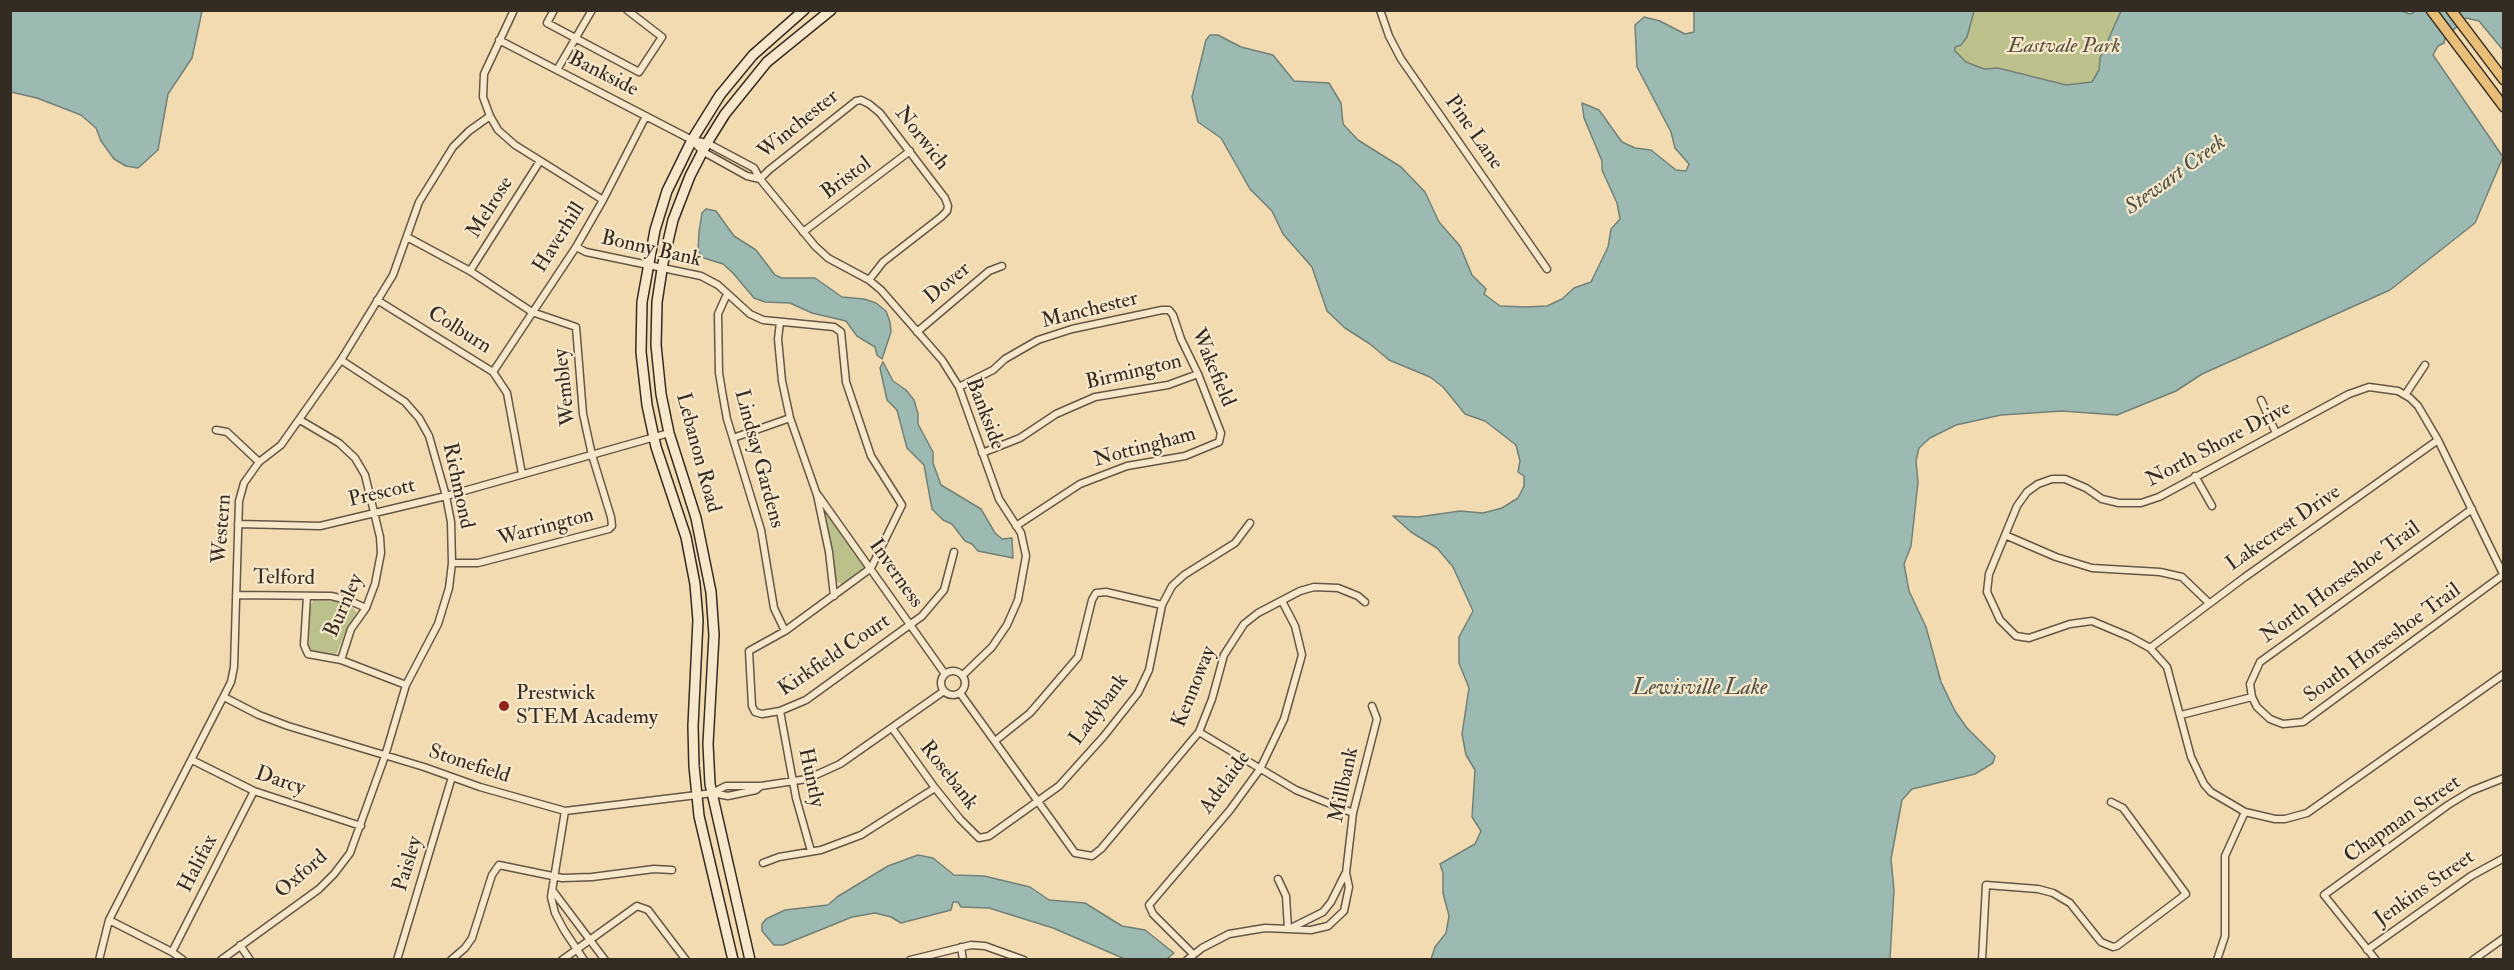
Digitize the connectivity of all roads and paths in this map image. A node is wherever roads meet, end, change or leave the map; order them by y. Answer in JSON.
{"nodes":[{"id":1,"x":514,"y":10,"type":"edge"},
{"id":2,"x":554,"y":10,"type":"edge"},
{"id":3,"x":592,"y":10,"type":"edge"},
{"id":4,"x":627,"y":10,"type":"edge"},
{"id":5,"x":804,"y":10,"type":"edge"},
{"id":6,"x":831,"y":10,"type":"edge"},
{"id":7,"x":1380,"y":10,"type":"edge"},
{"id":8,"x":2431,"y":10,"type":"edge"},
{"id":9,"x":2451,"y":10,"type":"edge"},
{"id":10,"x":576,"y":39,"type":"junction"},
{"id":11,"x":499,"y":40,"type":"junction"},
{"id":12,"x":557,"y":70,"type":"junction"},
{"id":13,"x":2504,"y":80,"type":"edge"},
{"id":14,"x":861,"y":100,"type":"joint"},
{"id":15,"x":2504,"y":107,"type":"edge"},
{"id":16,"x":490,"y":116,"type":"junction"},
{"id":17,"x":646,"y":116,"type":"junction"},
{"id":18,"x":692,"y":140,"type":"junction"},
{"id":19,"x":704,"y":147,"type":"junction"},
{"id":20,"x":910,"y":151,"type":"junction"},
{"id":21,"x":540,"y":161,"type":"junction"},
{"id":22,"x":760,"y":179,"type":"junction"},
{"id":23,"x":603,"y":200,"type":"junction"},
{"id":24,"x":803,"y":232,"type":"junction"},
{"id":25,"x":407,"y":237,"type":"junction"},
{"id":26,"x":576,"y":247,"type":"junction"},
{"id":27,"x":648,"y":264,"type":"junction"},
{"id":28,"x":1002,"y":266,"type":"dead end"},
{"id":29,"x":662,"y":268,"type":"junction"},
{"id":30,"x":1547,"y":269,"type":"dead end"},
{"id":31,"x":470,"y":271,"type":"junction"},
{"id":32,"x":869,"y":280,"type":"junction"},
{"id":33,"x":727,"y":294,"type":"junction"},
{"id":34,"x":377,"y":300,"type":"junction"},
{"id":35,"x":1169,"y":310,"type":"joint"},
{"id":36,"x":532,"y":312,"type":"junction"},
{"id":37,"x":780,"y":322,"type":"junction"},
{"id":38,"x":917,"y":332,"type":"junction"},
{"id":39,"x":341,"y":360,"type":"junction"},
{"id":40,"x":2425,"y":365,"type":"dead end"},
{"id":41,"x":494,"y":372,"type":"junction"},
{"id":42,"x":1198,"y":374,"type":"junction"},
{"id":43,"x":959,"y":387,"type":"junction"},
{"id":44,"x":2405,"y":395,"type":"junction"},
{"id":45,"x":2261,"y":400,"type":"dead end"},
{"id":46,"x":790,"y":418,"type":"junction"},
{"id":47,"x":300,"y":420,"type":"junction"},
{"id":48,"x":216,"y":430,"type":"dead end"},
{"id":49,"x":669,"y":433,"type":"junction"},
{"id":50,"x":2276,"y":433,"type":"junction"},
{"id":51,"x":654,"y":437,"type":"junction"},
{"id":52,"x":734,"y":438,"type":"junction"},
{"id":53,"x":1221,"y":439,"type":"joint"},
{"id":54,"x":2438,"y":440,"type":"junction"},
{"id":55,"x":982,"y":453,"type":"junction"},
{"id":56,"x":592,"y":455,"type":"junction"},
{"id":57,"x":259,"y":462,"type":"junction"},
{"id":58,"x":522,"y":474,"type":"junction"},
{"id":59,"x":2195,"y":476,"type":"junction"},
{"id":60,"x":817,"y":495,"type":"junction"},
{"id":61,"x":446,"y":496,"type":"junction"},
{"id":62,"x":2212,"y":506,"type":"dead end"},
{"id":63,"x":2472,"y":509,"type":"junction"},
{"id":64,"x":375,"y":513,"type":"junction"},
{"id":65,"x":1250,"y":523,"type":"dead end"},
{"id":66,"x":238,"y":524,"type":"junction"},
{"id":67,"x":612,"y":526,"type":"joint"},
{"id":68,"x":1016,"y":526,"type":"junction"},
{"id":69,"x":2005,"y":535,"type":"junction"},
{"id":70,"x":954,"y":552,"type":"dead end"},
{"id":71,"x":452,"y":563,"type":"junction"},
{"id":72,"x":872,"y":568,"type":"junction"},
{"id":73,"x":2503,"y":576,"type":"edge"},
{"id":74,"x":236,"y":595,"type":"junction"},
{"id":75,"x":308,"y":596,"type":"junction"},
{"id":76,"x":834,"y":596,"type":"junction"},
{"id":77,"x":1282,"y":601,"type":"junction"},
{"id":78,"x":1365,"y":602,"type":"dead end"},
{"id":79,"x":2209,"y":603,"type":"junction"},
{"id":80,"x":1162,"y":605,"type":"junction"},
{"id":81,"x":366,"y":608,"type":"junction"},
{"id":82,"x":910,"y":625,"type":"junction"},
{"id":83,"x":785,"y":631,"type":"junction"},
{"id":84,"x":2150,"y":648,"type":"junction"},
{"id":85,"x":340,"y":660,"type":"junction"},
{"id":86,"x":945,"y":674,"type":"junction"},
{"id":87,"x":2504,"y":674,"type":"edge"},
{"id":88,"x":963,"y":675,"type":"junction"},
{"id":89,"x":406,"y":685,"type":"junction"},
{"id":90,"x":944,"y":691,"type":"junction"},
{"id":91,"x":960,"y":693,"type":"junction"},
{"id":92,"x":224,"y":697,"type":"junction"},
{"id":93,"x":2252,"y":697,"type":"junction"},
{"id":94,"x":1372,"y":706,"type":"dead end"},
{"id":95,"x":780,"y":711,"type":"junction"},
{"id":96,"x":2181,"y":715,"type":"junction"},
{"id":97,"x":892,"y":728,"type":"junction"},
{"id":98,"x":1199,"y":732,"type":"junction"},
{"id":99,"x":995,"y":741,"type":"junction"},
{"id":100,"x":385,"y":756,"type":"junction"},
{"id":101,"x":192,"y":760,"type":"junction"},
{"id":102,"x":1260,"y":769,"type":"junction"},
{"id":103,"x":452,"y":777,"type":"junction"},
{"id":104,"x":2504,"y":778,"type":"edge"},
{"id":105,"x":793,"y":782,"type":"junction"},
{"id":106,"x":761,"y":786,"type":"junction"},
{"id":107,"x":935,"y":788,"type":"junction"},
{"id":108,"x":254,"y":791,"type":"junction"},
{"id":109,"x":712,"y":793,"type":"junction"},
{"id":110,"x":697,"y":795,"type":"junction"},
{"id":111,"x":1038,"y":801,"type":"junction"},
{"id":112,"x":2111,"y":802,"type":"dead end"},
{"id":113,"x":565,"y":811,"type":"junction"},
{"id":114,"x":2245,"y":812,"type":"junction"},
{"id":115,"x":1353,"y":813,"type":"junction"},
{"id":116,"x":361,"y":826,"type":"junction"},
{"id":117,"x":982,"y":838,"type":"joint"},
{"id":118,"x":811,"y":851,"type":"junction"},
{"id":119,"x":2504,"y":858,"type":"edge"},
{"id":120,"x":763,"y":863,"type":"dead end"},
{"id":121,"x":672,"y":870,"type":"dead end"},
{"id":122,"x":1346,"y":873,"type":"junction"},
{"id":123,"x":554,"y":877,"type":"junction"},
{"id":124,"x":1278,"y":879,"type":"dead end"},
{"id":125,"x":553,"y":891,"type":"junction"},
{"id":126,"x":109,"y":920,"type":"junction"},
{"id":127,"x":1288,"y":929,"type":"junction"},
{"id":128,"x":2504,"y":939,"type":"edge"},
{"id":129,"x":591,"y":940,"type":"junction"},
{"id":130,"x":240,"y":945,"type":"junction"},
{"id":131,"x":960,"y":947,"type":"junction"},
{"id":132,"x":577,"y":949,"type":"junction"},
{"id":133,"x":2367,"y":950,"type":"junction"},
{"id":134,"x":172,"y":952,"type":"junction"},
{"id":135,"x":1193,"y":954,"type":"junction"},
{"id":136,"x":99,"y":960,"type":"edge"},
{"id":137,"x":183,"y":960,"type":"edge"},
{"id":138,"x":221,"y":960,"type":"edge"},
{"id":139,"x":250,"y":960,"type":"edge"},
{"id":140,"x":397,"y":960,"type":"edge"},
{"id":141,"x":451,"y":960,"type":"edge"},
{"id":142,"x":562,"y":960,"type":"edge"},
{"id":143,"x":584,"y":960,"type":"edge"},
{"id":144,"x":605,"y":960,"type":"edge"},
{"id":145,"x":686,"y":960,"type":"edge"},
{"id":146,"x":733,"y":960,"type":"edge"},
{"id":147,"x":750,"y":960,"type":"edge"},
{"id":148,"x":910,"y":960,"type":"edge"},
{"id":149,"x":963,"y":960,"type":"edge"},
{"id":150,"x":1024,"y":960,"type":"edge"},
{"id":151,"x":1187,"y":960,"type":"edge"},
{"id":152,"x":1982,"y":960,"type":"edge"},
{"id":153,"x":2217,"y":960,"type":"edge"},
{"id":154,"x":2376,"y":960,"type":"edge"},
{"id":155,"x":2473,"y":960,"type":"edge"}],
"edges":[{"from":1,"to":11,"type":"street"},
{"from":2,"to":10,"type":"street"},
{"from":3,"to":10,"type":"street"},
{"from":4,"to":10,"type":"street"},
{"from":5,"to":18,"type":"main road","name":"Lebanon Road"},
{"from":6,"to":19,"type":"main road","name":"Lebanon Road"},
{"from":7,"to":30,"type":"street","name":"Pine Lane"},
{"from":8,"to":15,"type":"main road"},
{"from":9,"to":13,"type":"main road"},
{"from":10,"to":12,"type":"street"},
{"from":11,"to":12,"type":"street","name":"Bankside"},
{"from":11,"to":16,"type":"street"},
{"from":12,"to":17,"type":"street","name":"Bankside"},
{"from":14,"to":20,"type":"street","name":"Norwich"},
{"from":14,"to":22,"type":"street","name":"Winchester"},
{"from":16,"to":21,"type":"street"},
{"from":16,"to":25,"type":"street","name":"Western"},
{"from":17,"to":18,"type":"street","name":"Bankside"},
{"from":17,"to":23,"type":"street","name":"Haverhill"},
{"from":18,"to":19,"type":"street","name":"Bankside"},
{"from":18,"to":27,"type":"main road","name":"Lebanon Road"},
{"from":19,"to":22,"type":"street","name":"Bankside"},
{"from":19,"to":22,"type":"street","name":"Bankside"},
{"from":19,"to":29,"type":"main road","name":"Lebanon Road"},
{"from":20,"to":24,"type":"street","name":"Bristol"},
{"from":20,"to":32,"type":"street","name":"Norwich"},
{"from":21,"to":23,"type":"street"},
{"from":21,"to":31,"type":"street","name":"Melrose"},
{"from":22,"to":24,"type":"street","name":"Bankside"},
{"from":23,"to":26,"type":"street","name":"Haverhill"},
{"from":24,"to":32,"type":"street","name":"Bankside"},
{"from":25,"to":31,"type":"street","name":"Wembley"},
{"from":25,"to":34,"type":"street","name":"Western"},
{"from":26,"to":27,"type":"street","name":"Bonny Bank"},
{"from":26,"to":36,"type":"street","name":"Haverhill"},
{"from":27,"to":29,"type":"street","name":"Bonny Bank"},
{"from":27,"to":51,"type":"main road","name":"Lebanon Road"},
{"from":28,"to":38,"type":"street","name":"Dover"},
{"from":29,"to":33,"type":"street","name":"Bonny Bank"},
{"from":29,"to":49,"type":"main road","name":"Lebanon Road"},
{"from":31,"to":36,"type":"street","name":"Wembley"},
{"from":32,"to":38,"type":"street","name":"Bankside"},
{"from":33,"to":37,"type":"street","name":"Bonny Bank"},
{"from":33,"to":52,"type":"street","name":"Lindsay Gardens"},
{"from":34,"to":39,"type":"street","name":"Western"},
{"from":34,"to":41,"type":"street","name":"Colburn"},
{"from":35,"to":42,"type":"street","name":"Wakefield"},
{"from":35,"to":43,"type":"street","name":"Manchester"},
{"from":36,"to":41,"type":"street","name":"Haverhill"},
{"from":36,"to":56,"type":"street","name":"Wembley"},
{"from":37,"to":46,"type":"street","name":"Inverness"},
{"from":37,"to":72,"type":"street","name":"Bonny Bank"},
{"from":38,"to":43,"type":"street","name":"Bankside"},
{"from":39,"to":47,"type":"street","name":"Western"},
{"from":39,"to":61,"type":"street","name":"Richmond"},
{"from":40,"to":44,"type":"street"},
{"from":41,"to":58,"type":"street","name":"Colburn"},
{"from":42,"to":53,"type":"street","name":"Wakefield"},
{"from":42,"to":55,"type":"street","name":"Birmington"},
{"from":43,"to":55,"type":"street","name":"Bankside"},
{"from":44,"to":50,"type":"street","name":"North Shore Drive"},
{"from":44,"to":54,"type":"street"},
{"from":45,"to":50,"type":"street"},
{"from":46,"to":52,"type":"street"},
{"from":46,"to":60,"type":"street","name":"Inverness"},
{"from":47,"to":57,"type":"street","name":"Western"},
{"from":47,"to":64,"type":"street","name":"Burnley"},
{"from":48,"to":57,"type":"street"},
{"from":49,"to":51,"type":"street","name":"Prescott"},
{"from":49,"to":109,"type":"main road","name":"Lebanon Road"},
{"from":50,"to":59,"type":"street","name":"North Shore Drive"},
{"from":51,"to":56,"type":"street","name":"Prescott"},
{"from":51,"to":110,"type":"main road","name":"Lebanon Road"},
{"from":52,"to":83,"type":"street","name":"Lindsay Gardens"},
{"from":53,"to":68,"type":"street","name":"Nottingham"},
{"from":54,"to":63,"type":"street"},
{"from":54,"to":79,"type":"street","name":"Lakecrest Drive"},
{"from":55,"to":68,"type":"street","name":"Bankside"},
{"from":56,"to":58,"type":"street","name":"Prescott"},
{"from":56,"to":67,"type":"street","name":"Wembley"},
{"from":57,"to":66,"type":"street","name":"Western"},
{"from":58,"to":61,"type":"street","name":"Prescott"},
{"from":59,"to":62,"type":"street"},
{"from":59,"to":69,"type":"street","name":"North Shore Drive"},
{"from":60,"to":72,"type":"street","name":"Inverness"},
{"from":60,"to":76,"type":"street","name":"Inverness"},
{"from":61,"to":64,"type":"street","name":"Prescott"},
{"from":61,"to":71,"type":"street","name":"Richmond"},
{"from":63,"to":73,"type":"street"},
{"from":63,"to":93,"type":"street","name":"North Horseshoe Trail"},
{"from":64,"to":66,"type":"street","name":"Prescott"},
{"from":64,"to":81,"type":"street","name":"Burnley"},
{"from":65,"to":80,"type":"street","name":"Ladybank"},
{"from":66,"to":74,"type":"street","name":"Western"},
{"from":67,"to":71,"type":"street","name":"Warrington"},
{"from":68,"to":88,"type":"street","name":"Bankside"},
{"from":69,"to":79,"type":"street"},
{"from":69,"to":84,"type":"street","name":"North Shore Drive"},
{"from":70,"to":82,"type":"street","name":"Kirkfield Court"},
{"from":71,"to":89,"type":"street","name":"Richmond"},
{"from":72,"to":76,"type":"street"},
{"from":72,"to":82,"type":"street","name":"Inverness"},
{"from":73,"to":93,"type":"street","name":"South Horseshoe Trail"},
{"from":74,"to":75,"type":"street","name":"Telford"},
{"from":74,"to":92,"type":"street","name":"Western"},
{"from":75,"to":81,"type":"street","name":"Telford"},
{"from":75,"to":85,"type":"street"},
{"from":76,"to":83,"type":"street"},
{"from":77,"to":78,"type":"street","name":"Kennoway"},
{"from":77,"to":98,"type":"street","name":"Kennoway"},
{"from":77,"to":102,"type":"street","name":"Adelaide"},
{"from":79,"to":84,"type":"street","name":"Lakecrest Drive"},
{"from":80,"to":99,"type":"street"},
{"from":80,"to":111,"type":"street","name":"Ladybank"},
{"from":81,"to":85,"type":"street","name":"Burnley"},
{"from":82,"to":86,"type":"street","name":"Inverness"},
{"from":82,"to":95,"type":"street","name":"Kirkfield Court"},
{"from":83,"to":95,"type":"street","name":"Kirkfield Court"},
{"from":84,"to":96,"type":"street"},
{"from":85,"to":89,"type":"street"},
{"from":86,"to":88,"type":"street"},
{"from":86,"to":90,"type":"street"},
{"from":87,"to":114,"type":"street"},
{"from":88,"to":91,"type":"street"},
{"from":89,"to":100,"type":"street","name":"Richmond"},
{"from":90,"to":91,"type":"street"},
{"from":90,"to":97,"type":"street"},
{"from":91,"to":99,"type":"street"},
{"from":92,"to":100,"type":"street","name":"Stonefield"},
{"from":92,"to":101,"type":"street","name":"Western"},
{"from":93,"to":96,"type":"street"},
{"from":94,"to":115,"type":"street","name":"Millbank"},
{"from":95,"to":105,"type":"street","name":"Huntly"},
{"from":96,"to":114,"type":"street"},
{"from":97,"to":105,"type":"street"},
{"from":97,"to":107,"type":"street","name":"Rosebank"},
{"from":98,"to":102,"type":"street"},
{"from":98,"to":111,"type":"street","name":"Kennoway"},
{"from":99,"to":111,"type":"street"},
{"from":100,"to":103,"type":"street","name":"Stonefield"},
{"from":100,"to":116,"type":"street","name":"Oxford"},
{"from":101,"to":108,"type":"street","name":"Darcy"},
{"from":101,"to":126,"type":"street","name":"Western"},
{"from":102,"to":115,"type":"street"},
{"from":102,"to":135,"type":"street","name":"Adelaide"},
{"from":103,"to":113,"type":"street","name":"Stonefield"},
{"from":103,"to":140,"type":"street","name":"Paisley"},
{"from":104,"to":133,"type":"street","name":"Chapman Street"},
{"from":105,"to":106,"type":"street"},
{"from":105,"to":118,"type":"street","name":"Huntly"},
{"from":106,"to":109,"type":"street"},
{"from":106,"to":109,"type":"street"},
{"from":107,"to":117,"type":"street","name":"Rosebank"},
{"from":107,"to":118,"type":"street"},
{"from":108,"to":116,"type":"street","name":"Darcy"},
{"from":108,"to":134,"type":"street","name":"Halifax"},
{"from":109,"to":110,"type":"street","name":"Stonefield"},
{"from":109,"to":147,"type":"main road","name":"Lebanon Road"},
{"from":110,"to":113,"type":"street","name":"Stonefield"},
{"from":110,"to":146,"type":"main road","name":"Lebanon Road"},
{"from":111,"to":117,"type":"street","name":"Ladybank"},
{"from":112,"to":152,"type":"street"},
{"from":113,"to":123,"type":"street"},
{"from":114,"to":153,"type":"street"},
{"from":115,"to":122,"type":"street","name":"Millbank"},
{"from":116,"to":130,"type":"street","name":"Oxford"},
{"from":118,"to":120,"type":"street"},
{"from":119,"to":133,"type":"street","name":"Jenkins Street"},
{"from":121,"to":123,"type":"street"},
{"from":122,"to":127,"type":"street","name":"Millbank"},
{"from":122,"to":127,"type":"street","name":"Millbank"},
{"from":123,"to":125,"type":"street"},
{"from":123,"to":141,"type":"street"},
{"from":124,"to":127,"type":"street"},
{"from":125,"to":129,"type":"street"},
{"from":125,"to":132,"type":"street"},
{"from":126,"to":134,"type":"street"},
{"from":126,"to":136,"type":"street","name":"Western"},
{"from":127,"to":135,"type":"street","name":"Millbank"},
{"from":128,"to":155,"type":"street"},
{"from":129,"to":132,"type":"street"},
{"from":129,"to":144,"type":"street"},
{"from":129,"to":145,"type":"street"},
{"from":130,"to":138,"type":"street","name":"Oxford"},
{"from":130,"to":139,"type":"street"},
{"from":131,"to":148,"type":"street"},
{"from":131,"to":149,"type":"street"},
{"from":131,"to":150,"type":"street"},
{"from":132,"to":142,"type":"street"},
{"from":132,"to":143,"type":"street"},
{"from":133,"to":154,"type":"street"},
{"from":134,"to":137,"type":"street"},
{"from":135,"to":151,"type":"street","name":"Millbank"}]}
